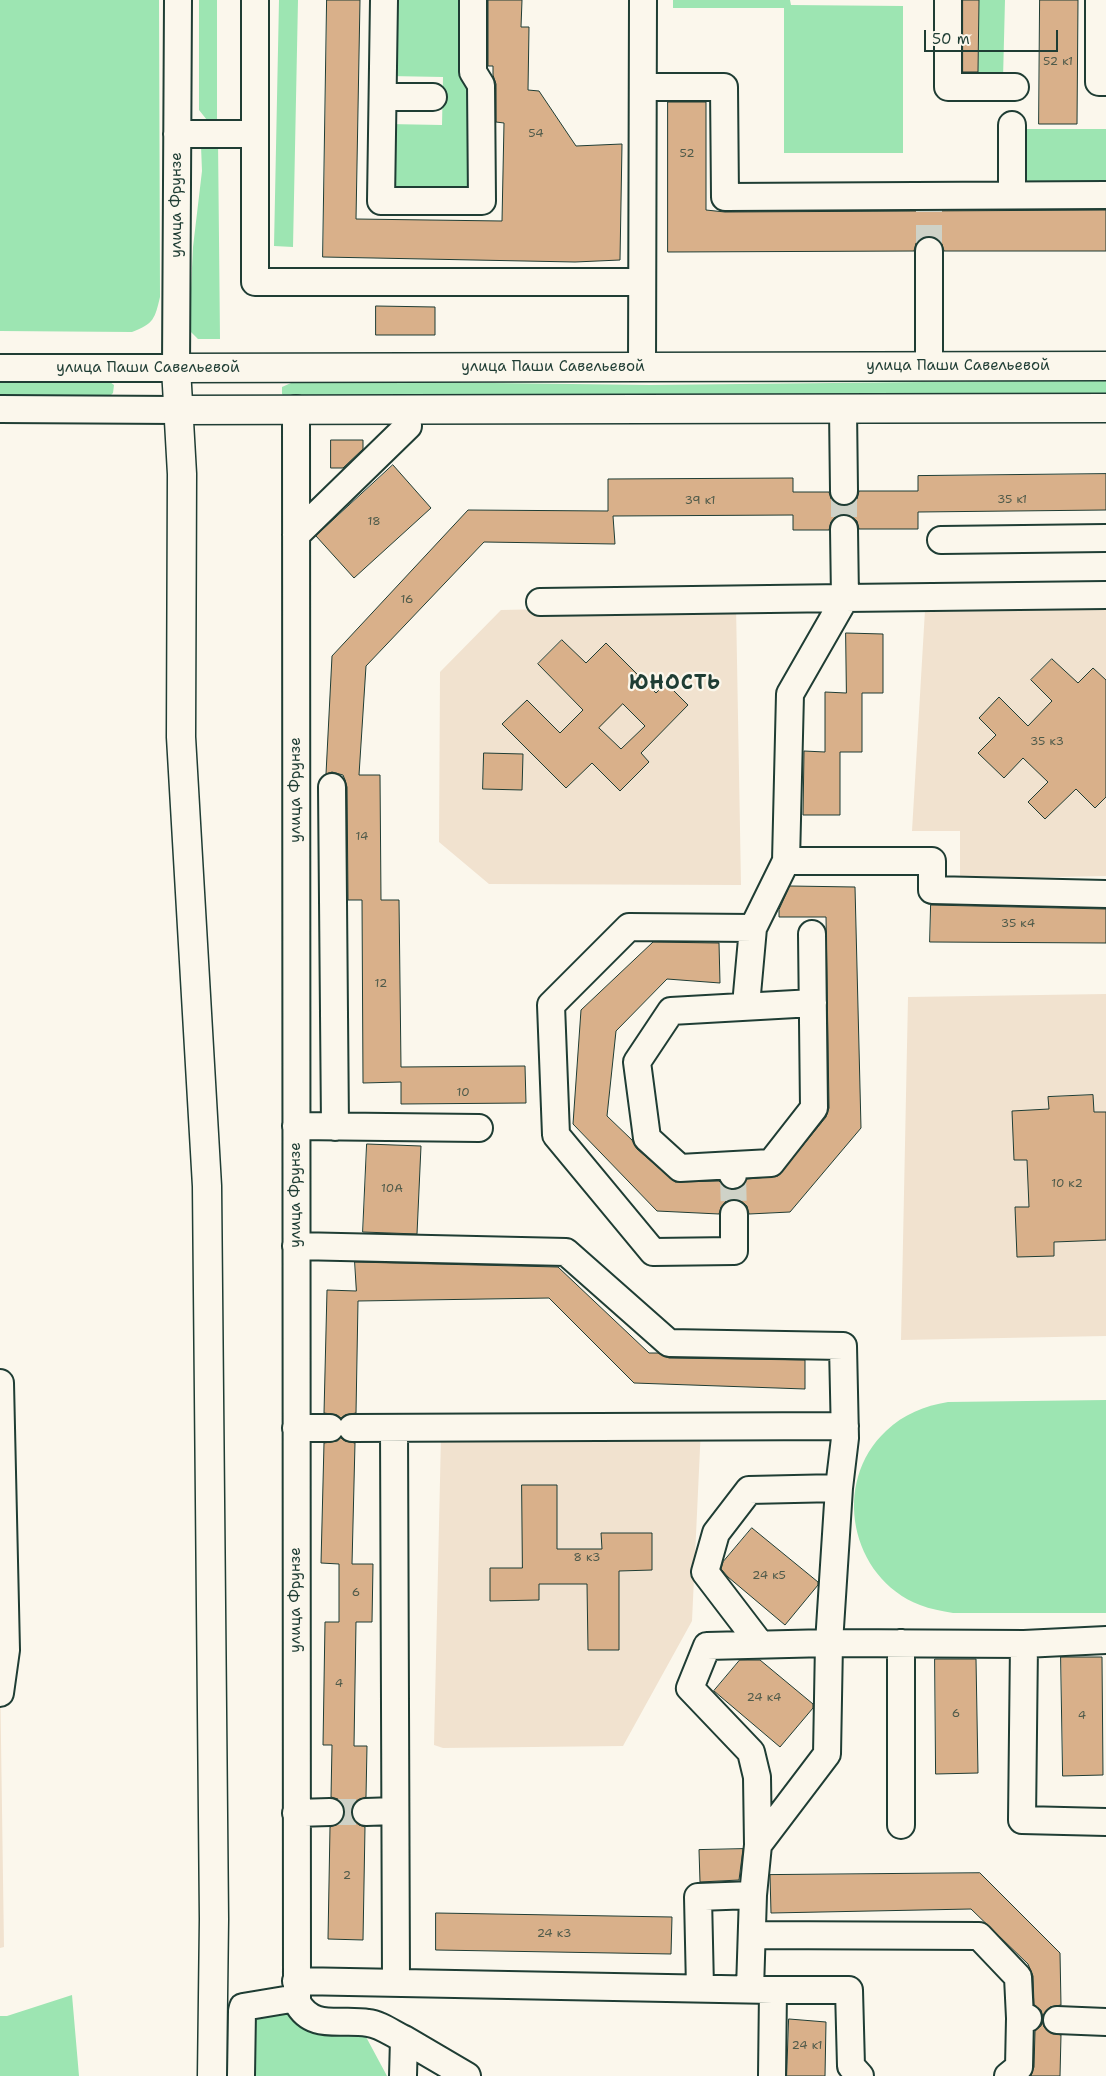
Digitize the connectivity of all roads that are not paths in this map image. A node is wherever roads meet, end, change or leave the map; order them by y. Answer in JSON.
{"nodes":[{"id":1,"x":178,"y":0,"type":"edge"},
{"id":2,"x":256,"y":0,"type":"edge"},
{"id":3,"x":384,"y":0,"type":"edge"},
{"id":4,"x":473,"y":0,"type":"edge"},
{"id":5,"x":643,"y":0,"type":"edge"},
{"id":6,"x":948,"y":0,"type":"edge"},
{"id":7,"x":1099,"y":0,"type":"edge"},
{"id":8,"x":1106,"y":82,"type":"edge"},
{"id":9,"x":643,"y":87,"type":"junction"},
{"id":10,"x":1015,"y":87,"type":"dead end"},
{"id":11,"x":383,"y":97,"type":"junction"},
{"id":12,"x":433,"y":97,"type":"dead end"},
{"id":13,"x":1012,"y":125,"type":"dead end"},
{"id":14,"x":177,"y":134,"type":"junction"},
{"id":15,"x":255,"y":134,"type":"junction"},
{"id":16,"x":1012,"y":195,"type":"junction"},
{"id":17,"x":1106,"y":195,"type":"edge"},
{"id":18,"x":928,"y":251,"type":"tunnel mouth"},
{"id":19,"x":642,"y":282,"type":"junction"},
{"id":20,"x":929,"y":366,"type":"junction"},
{"id":21,"x":1106,"y":366,"type":"edge"},
{"id":22,"x":642,"y":367,"type":"junction"},
{"id":23,"x":0,"y":368,"type":"edge"},
{"id":24,"x":176,"y":368,"type":"junction"},
{"id":25,"x":1106,"y":408,"type":"edge"},
{"id":26,"x":0,"y":409,"type":"edge"},
{"id":27,"x":296,"y":409,"type":"junction"},
{"id":28,"x":843,"y":409,"type":"junction"},
{"id":29,"x":177,"y":410,"type":"junction"},
{"id":30,"x":408,"y":426,"type":"dead end"},
{"id":31,"x":844,"y":492,"type":"tunnel mouth"},
{"id":32,"x":844,"y":529,"type":"tunnel mouth"},
{"id":33,"x":296,"y":535,"type":"junction"},
{"id":34,"x":1106,"y":538,"type":"edge"},
{"id":35,"x":940,"y":540,"type":"dead end"},
{"id":36,"x":1106,"y":595,"type":"edge"},
{"id":37,"x":845,"y":598,"type":"junction"},
{"id":38,"x":540,"y":602,"type":"dead end"},
{"id":39,"x":296,"y":813,"type":"junction"},
{"id":40,"x":786,"y":861,"type":"junction"},
{"id":41,"x":1106,"y":894,"type":"edge"},
{"id":42,"x":753,"y":928,"type":"junction"},
{"id":43,"x":812,"y":934,"type":"dead end"},
{"id":44,"x":813,"y":1003,"type":"junction"},
{"id":45,"x":746,"y":1006,"type":"junction"},
{"id":46,"x":296,"y":1126,"type":"junction"},
{"id":47,"x":335,"y":1127,"type":"junction"},
{"id":48,"x":479,"y":1128,"type":"dead end"},
{"id":49,"x":734,"y":1214,"type":"tunnel mouth"},
{"id":50,"x":296,"y":1246,"type":"junction"},
{"id":51,"x":0,"y":1383,"type":"edge"},
{"id":52,"x":845,"y":1426,"type":"junction"},
{"id":53,"x":296,"y":1428,"type":"junction"},
{"id":54,"x":394,"y":1428,"type":"junction"},
{"id":55,"x":839,"y":1488,"type":"junction"},
{"id":56,"x":1106,"y":1640,"type":"edge"},
{"id":57,"x":829,"y":1643,"type":"junction"},
{"id":58,"x":901,"y":1643,"type":"junction"},
{"id":59,"x":760,"y":1644,"type":"junction"},
{"id":60,"x":1024,"y":1644,"type":"junction"},
{"id":61,"x":3,"y":1650,"type":"edge"},
{"id":62,"x":0,"y":1693,"type":"edge"},
{"id":63,"x":395,"y":1811,"type":"junction"},
{"id":64,"x":330,"y":1812,"type":"tunnel mouth"},
{"id":65,"x":366,"y":1812,"type":"tunnel mouth"},
{"id":66,"x":296,"y":1813,"type":"junction"},
{"id":67,"x":1106,"y":1822,"type":"edge"},
{"id":68,"x":901,"y":1825,"type":"dead end"},
{"id":69,"x":758,"y":1845,"type":"junction"},
{"id":70,"x":753,"y":1895,"type":"junction"},
{"id":71,"x":752,"y":1935,"type":"junction"},
{"id":72,"x":396,"y":1982,"type":"junction"},
{"id":73,"x":700,"y":1988,"type":"junction"},
{"id":74,"x":761,"y":1989,"type":"junction"},
{"id":75,"x":297,"y":1990,"type":"junction"},
{"id":76,"x":1057,"y":2020,"type":"dead end"},
{"id":77,"x":1106,"y":2022,"type":"edge"},
{"id":78,"x":404,"y":2040,"type":"junction"},
{"id":79,"x":212,"y":2076,"type":"edge"},
{"id":80,"x":241,"y":2076,"type":"edge"},
{"id":81,"x":403,"y":2076,"type":"edge"},
{"id":82,"x":467,"y":2076,"type":"edge"},
{"id":83,"x":772,"y":2076,"type":"edge"},
{"id":84,"x":860,"y":2076,"type":"edge"},
{"id":85,"x":1008,"y":2076,"type":"edge"}],
"edges":[{"from":1,"to":14,"type":"street","name":"улица Фрунзе"},
{"from":2,"to":15,"type":"street"},
{"from":3,"to":11,"type":"street"},
{"from":4,"to":11,"type":"street"},
{"from":5,"to":9,"type":"street"},
{"from":6,"to":10,"type":"street"},
{"from":7,"to":8,"type":"street"},
{"from":9,"to":16,"type":"street"},
{"from":9,"to":19,"type":"street"},
{"from":11,"to":12,"type":"street"},
{"from":13,"to":16,"type":"street"},
{"from":14,"to":15,"type":"street"},
{"from":14,"to":24,"type":"street","name":"улица Фрунзе"},
{"from":15,"to":19,"type":"street"},
{"from":16,"to":17,"type":"street"},
{"from":18,"to":20,"type":"street"},
{"from":19,"to":22,"type":"street"},
{"from":20,"to":21,"type":"main road","name":"улица Паши Савельевой"},
{"from":20,"to":22,"type":"main road","name":"улица Паши Савельевой"},
{"from":22,"to":24,"type":"main road","name":"улица Паши Савельевой"},
{"from":23,"to":24,"type":"street","name":"улица Паши Савельевой"},
{"from":24,"to":29,"type":"main road","name":"улица Фрунзе"},
{"from":25,"to":28,"type":"main road"},
{"from":26,"to":29,"type":"street"},
{"from":27,"to":28,"type":"main road"},
{"from":27,"to":29,"type":"main road"},
{"from":27,"to":33,"type":"street","name":"улица Фрунзе"},
{"from":28,"to":31,"type":"street"},
{"from":29,"to":79,"type":"main road","name":"улица Фрунзе"},
{"from":30,"to":33,"type":"street"},
{"from":32,"to":37,"type":"street"},
{"from":33,"to":39,"type":"street","name":"улица Фрунзе"},
{"from":34,"to":35,"type":"street"},
{"from":36,"to":37,"type":"street"},
{"from":37,"to":38,"type":"street"},
{"from":37,"to":40,"type":"street"},
{"from":39,"to":46,"type":"street","name":"улица Фрунзе"},
{"from":39,"to":47,"type":"street"},
{"from":40,"to":41,"type":"street"},
{"from":40,"to":42,"type":"street"},
{"from":42,"to":45,"type":"street"},
{"from":42,"to":49,"type":"street"},
{"from":43,"to":44,"type":"street"},
{"from":44,"to":45,"type":"street"},
{"from":44,"to":45,"type":"street"},
{"from":46,"to":47,"type":"street"},
{"from":46,"to":50,"type":"street","name":"улица Фрунзе"},
{"from":47,"to":48,"type":"street"},
{"from":50,"to":52,"type":"street"},
{"from":50,"to":53,"type":"street","name":"улица Фрунзе"},
{"from":51,"to":61,"type":"street"},
{"from":52,"to":54,"type":"street"},
{"from":52,"to":55,"type":"street"},
{"from":53,"to":54,"type":"street"},
{"from":53,"to":66,"type":"street","name":"улица Фрунзе"},
{"from":54,"to":63,"type":"street"},
{"from":55,"to":57,"type":"street"},
{"from":55,"to":59,"type":"street"},
{"from":56,"to":60,"type":"street"},
{"from":57,"to":58,"type":"street"},
{"from":57,"to":59,"type":"street"},
{"from":57,"to":69,"type":"street"},
{"from":58,"to":60,"type":"street"},
{"from":58,"to":68,"type":"street"},
{"from":59,"to":69,"type":"street"},
{"from":60,"to":67,"type":"street"},
{"from":61,"to":62,"type":"street"},
{"from":63,"to":65,"type":"street"},
{"from":63,"to":72,"type":"street"},
{"from":64,"to":66,"type":"street"},
{"from":66,"to":75,"type":"street","name":"улица Фрунзе"},
{"from":69,"to":70,"type":"street"},
{"from":70,"to":71,"type":"street"},
{"from":70,"to":73,"type":"street"},
{"from":71,"to":74,"type":"street"},
{"from":71,"to":85,"type":"street"},
{"from":72,"to":73,"type":"street"},
{"from":72,"to":75,"type":"street"},
{"from":73,"to":74,"type":"street"},
{"from":74,"to":83,"type":"street"},
{"from":74,"to":84,"type":"street"},
{"from":75,"to":78,"type":"street"},
{"from":75,"to":80,"type":"street"},
{"from":76,"to":77,"type":"street"},
{"from":78,"to":81,"type":"street"},
{"from":78,"to":82,"type":"street"}]}
